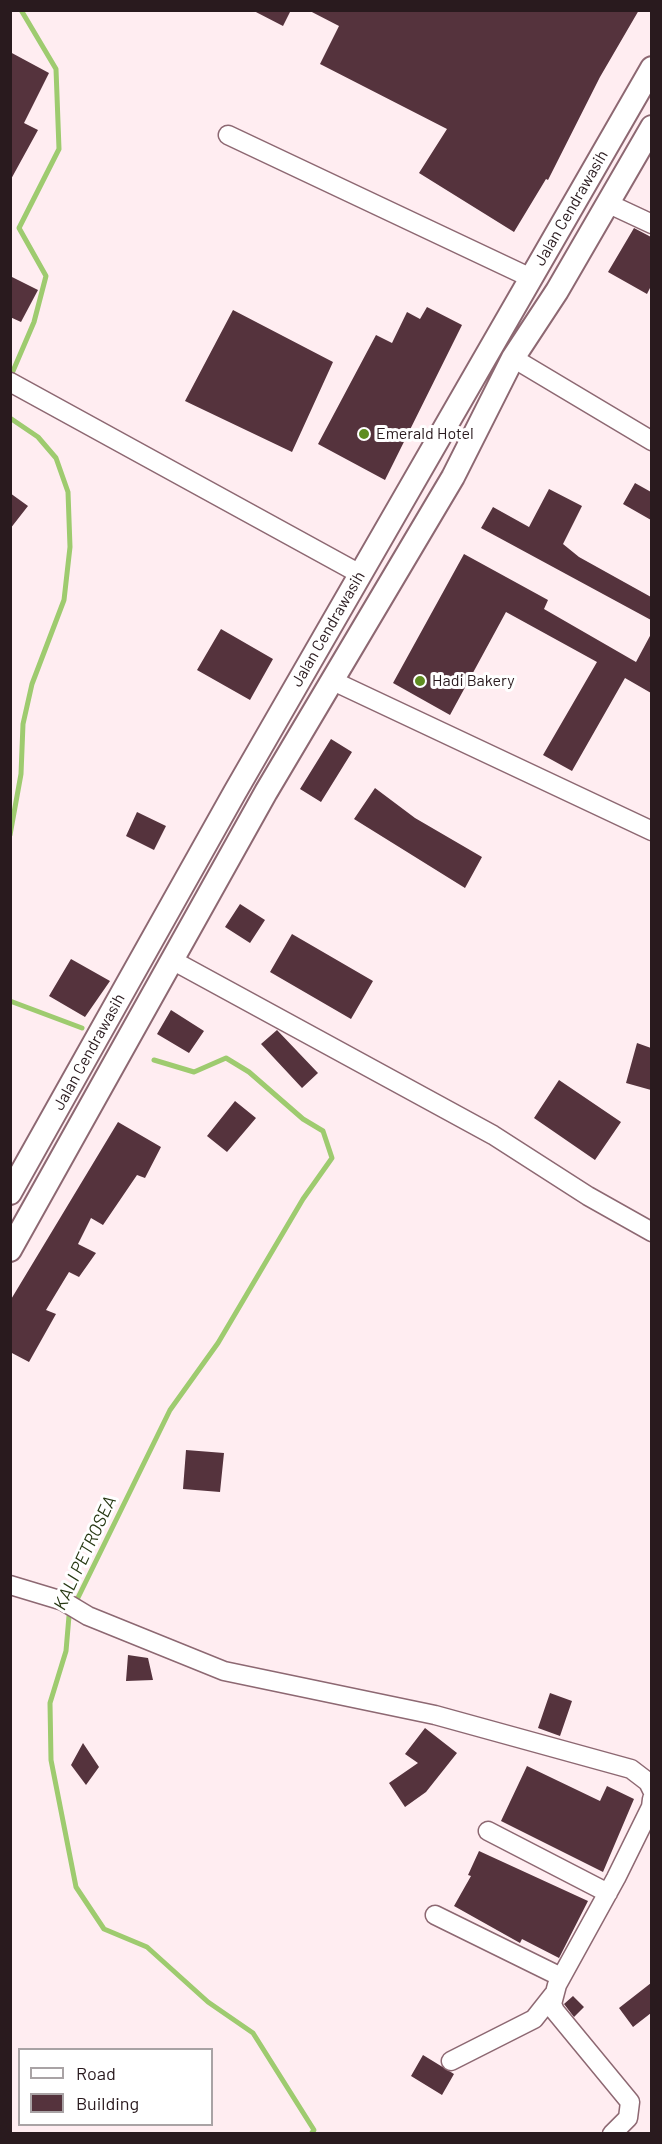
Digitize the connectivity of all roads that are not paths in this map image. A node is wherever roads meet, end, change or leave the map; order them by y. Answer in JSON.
{"nodes":[{"id":1,"x":651,"y":68,"type":"edge"},
{"id":2,"x":651,"y":127,"type":"edge"},
{"id":3,"x":228,"y":135,"type":"dead end"},
{"id":4,"x":607,"y":203,"type":"junction"},
{"id":5,"x":651,"y":224,"type":"edge"},
{"id":6,"x":531,"y":278,"type":"junction"},
{"id":7,"x":513,"y":358,"type":"junction"},
{"id":8,"x":10,"y":382,"type":"edge"},
{"id":9,"x":651,"y":441,"type":"edge"},
{"id":10,"x":360,"y":574,"type":"junction"},
{"id":11,"x":331,"y":680,"type":"junction"},
{"id":12,"x":651,"y":831,"type":"edge"},
{"id":13,"x":172,"y":960,"type":"junction"},
{"id":14,"x":10,"y":1193,"type":"edge"},
{"id":15,"x":651,"y":1232,"type":"edge"},
{"id":16,"x":10,"y":1250,"type":"edge"},
{"id":17,"x":10,"y":1585,"type":"edge"},
{"id":18,"x":651,"y":1790,"type":"edge"},
{"id":19,"x":651,"y":1798,"type":"edge"},
{"id":20,"x":488,"y":1831,"type":"dead end"},
{"id":21,"x":608,"y":1893,"type":"junction"},
{"id":22,"x":435,"y":1916,"type":"dead end"},
{"id":23,"x":561,"y":1977,"type":"junction"},
{"id":24,"x":553,"y":1995,"type":"junction"},
{"id":25,"x":451,"y":2061,"type":"dead end"},
{"id":26,"x":612,"y":2133,"type":"edge"}],
"edges":[{"from":1,"to":6,"type":"main road","name":"Jalan Cendrawasih"},
{"from":2,"to":4,"type":"main road","name":"Jalan Cendrawasih"},
{"from":3,"to":6,"type":"street"},
{"from":4,"to":5,"type":"street"},
{"from":4,"to":7,"type":"main road","name":"Jalan Cendrawasih"},
{"from":6,"to":10,"type":"main road","name":"Jalan Cendrawasih"},
{"from":7,"to":9,"type":"street"},
{"from":7,"to":11,"type":"main road","name":"Jalan Cendrawasih"},
{"from":8,"to":10,"type":"street"},
{"from":10,"to":14,"type":"main road","name":"Jalan Cendrawasih"},
{"from":11,"to":12,"type":"street"},
{"from":11,"to":13,"type":"main road","name":"Jalan Cendrawasih"},
{"from":13,"to":15,"type":"street"},
{"from":13,"to":16,"type":"main road","name":"Jalan Cendrawasih"},
{"from":17,"to":18,"type":"street"},
{"from":19,"to":21,"type":"street"},
{"from":20,"to":21,"type":"street"},
{"from":21,"to":23,"type":"street"},
{"from":22,"to":23,"type":"street"},
{"from":23,"to":24,"type":"street"},
{"from":24,"to":25,"type":"street"},
{"from":24,"to":26,"type":"street"}]}
